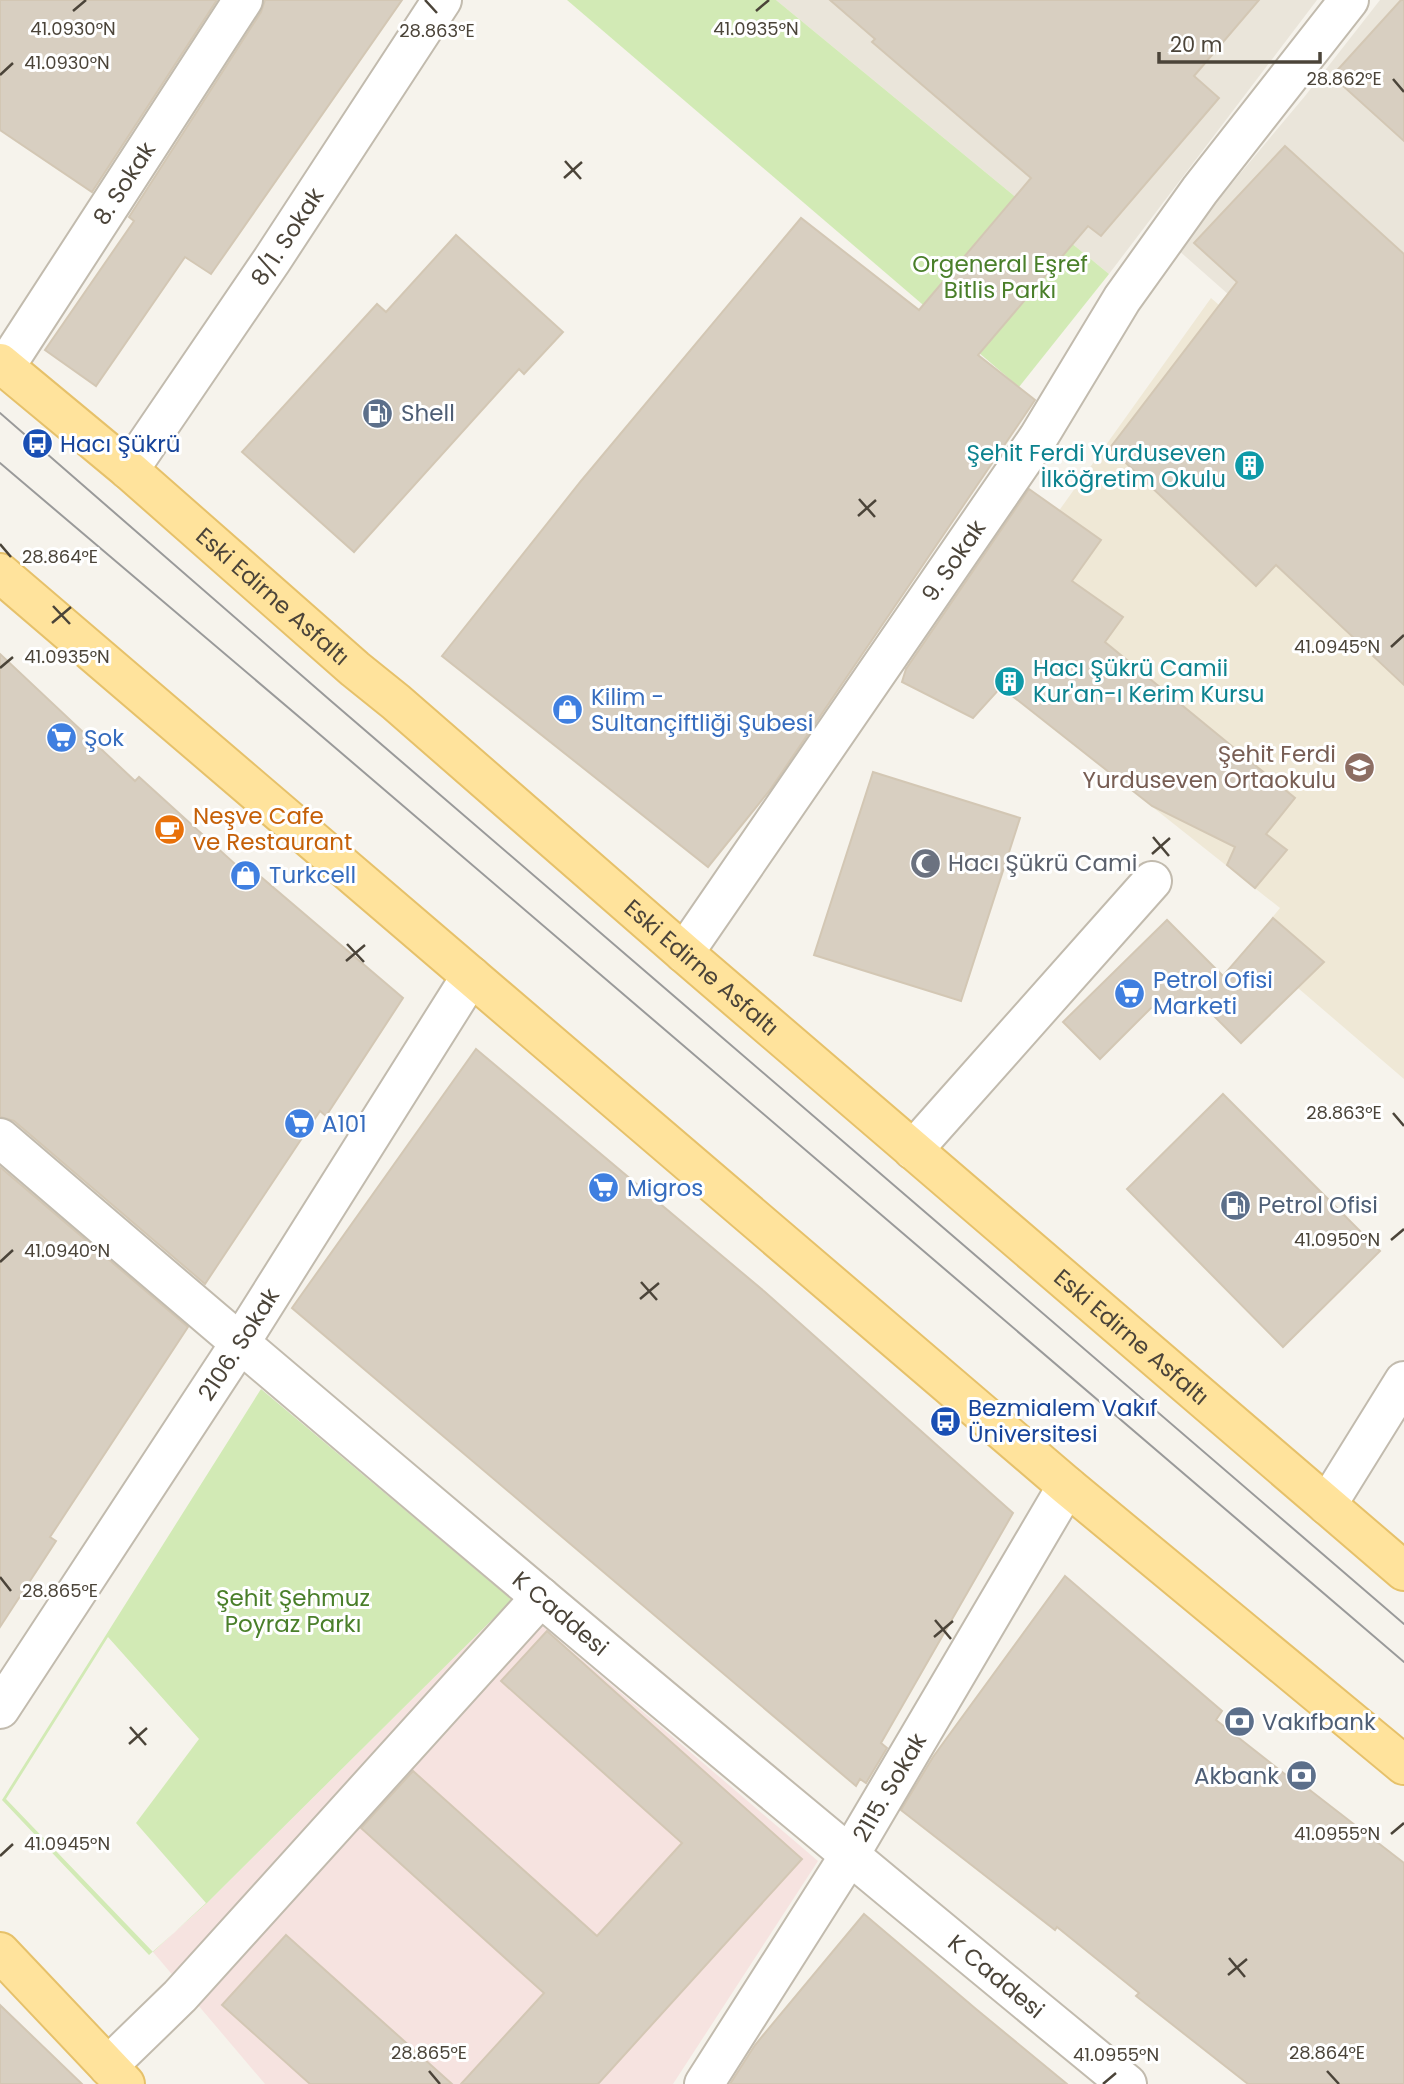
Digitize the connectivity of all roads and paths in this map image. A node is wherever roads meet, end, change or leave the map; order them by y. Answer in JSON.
{"nodes":[{"id":1,"x":243,"y":0,"type":"edge"},
{"id":2,"x":442,"y":0,"type":"edge"},
{"id":3,"x":1349,"y":0,"type":"edge"},
{"id":4,"x":3,"y":365,"type":"edge"},
{"id":5,"x":129,"y":470,"type":"junction"},
{"id":6,"x":3,"y":583,"type":"edge"},
{"id":7,"x":1152,"y":881,"type":"dead end"},
{"id":8,"x":684,"y":953,"type":"junction"},
{"id":9,"x":471,"y":976,"type":"junction"},
{"id":10,"x":0,"y":1138,"type":"edge"},
{"id":11,"x":913,"y":1150,"type":"junction"},
{"id":12,"x":240,"y":1343,"type":"junction"},
{"id":13,"x":1404,"y":1381,"type":"edge"},
{"id":14,"x":1068,"y":1486,"type":"junction"},
{"id":15,"x":1327,"y":1505,"type":"junction"},
{"id":16,"x":1404,"y":1571,"type":"edge"},
{"id":17,"x":541,"y":1597,"type":"junction"},
{"id":18,"x":0,"y":1709,"type":"edge"},
{"id":19,"x":1404,"y":1765,"type":"edge"},
{"id":20,"x":849,"y":1856,"type":"junction"},
{"id":21,"x":0,"y":1952,"type":"edge"},
{"id":22,"x":116,"y":2075,"type":"edge"},
{"id":23,"x":704,"y":2084,"type":"edge"},
{"id":24,"x":1127,"y":2084,"type":"edge"}],
"edges":[{"from":1,"to":4,"type":"street","name":"8. Sokak"},
{"from":2,"to":5,"type":"street","name":"8/1. Sokak"},
{"from":3,"to":8,"type":"street","name":"9. Sokak"},
{"from":4,"to":5,"type":"main road","name":"Eski Edirne Asfaltı"},
{"from":5,"to":8,"type":"main road","name":"Eski Edirne Asfaltı"},
{"from":6,"to":9,"type":"main road"},
{"from":7,"to":11,"type":"street"},
{"from":8,"to":11,"type":"main road","name":"Eski Edirne Asfaltı"},
{"from":9,"to":12,"type":"street","name":"2106. Sokak"},
{"from":9,"to":14,"type":"main road"},
{"from":10,"to":12,"type":"street","name":"K Caddesi"},
{"from":11,"to":15,"type":"main road","name":"Eski Edirne Asfaltı"},
{"from":12,"to":17,"type":"street","name":"K Caddesi"},
{"from":12,"to":18,"type":"street","name":"2106. Sokak"},
{"from":13,"to":15,"type":"street"},
{"from":14,"to":19,"type":"main road"},
{"from":14,"to":20,"type":"street","name":"2115. Sokak"},
{"from":15,"to":16,"type":"main road","name":"Eski Edirne Asfaltı"},
{"from":17,"to":20,"type":"street","name":"K Caddesi"},
{"from":17,"to":22,"type":"street"},
{"from":20,"to":23,"type":"street","name":"2115. Sokak"},
{"from":20,"to":24,"type":"street","name":"K Caddesi"},
{"from":21,"to":22,"type":"main road"}]}
